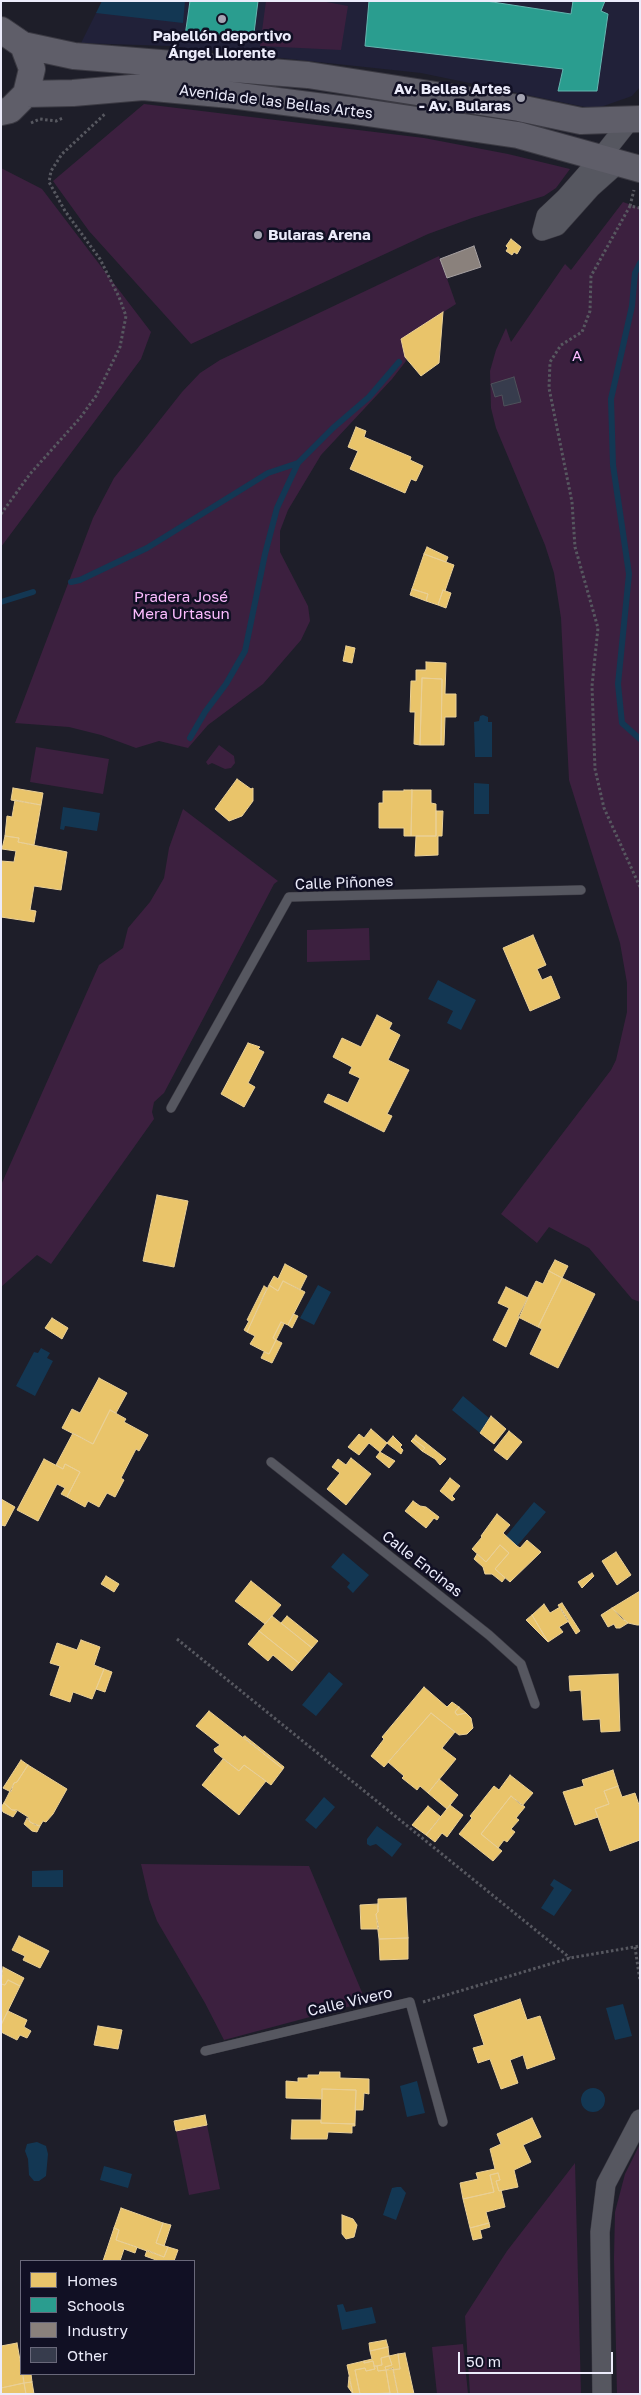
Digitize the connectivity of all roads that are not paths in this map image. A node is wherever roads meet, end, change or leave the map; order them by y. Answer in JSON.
{"nodes":[{"id":1,"x":7,"y":32,"type":"edge"},
{"id":2,"x":26,"y":94,"type":"junction"},
{"id":3,"x":1,"y":112,"type":"edge"},
{"id":4,"x":636,"y":119,"type":"edge"},
{"id":5,"x":620,"y":163,"type":"edge"},
{"id":6,"x":582,"y":890,"type":"dead end"},
{"id":7,"x":171,"y":1108,"type":"dead end"},
{"id":8,"x":271,"y":1462,"type":"dead end"},
{"id":9,"x":535,"y":1704,"type":"dead end"},
{"id":10,"x":205,"y":2051,"type":"dead end"},
{"id":11,"x":640,"y":2119,"type":"edge"},
{"id":12,"x":443,"y":2122,"type":"dead end"},
{"id":13,"x":602,"y":2394,"type":"edge"}],
"edges":[{"from":1,"to":2,"type":"street"},
{"from":1,"to":4,"type":"street","name":"Avenida de las Bellas Artes"},
{"from":2,"to":3,"type":"street"},
{"from":2,"to":5,"type":"street","name":"Avenida de las Bellas Artes"},
{"from":4,"to":5,"type":"street"},
{"from":6,"to":7,"type":"lane","name":"Calle Piñones"},
{"from":8,"to":9,"type":"lane","name":"Calle Encinas"},
{"from":10,"to":12,"type":"lane","name":"Calle Vivero"},
{"from":11,"to":13,"type":"street"}]}
